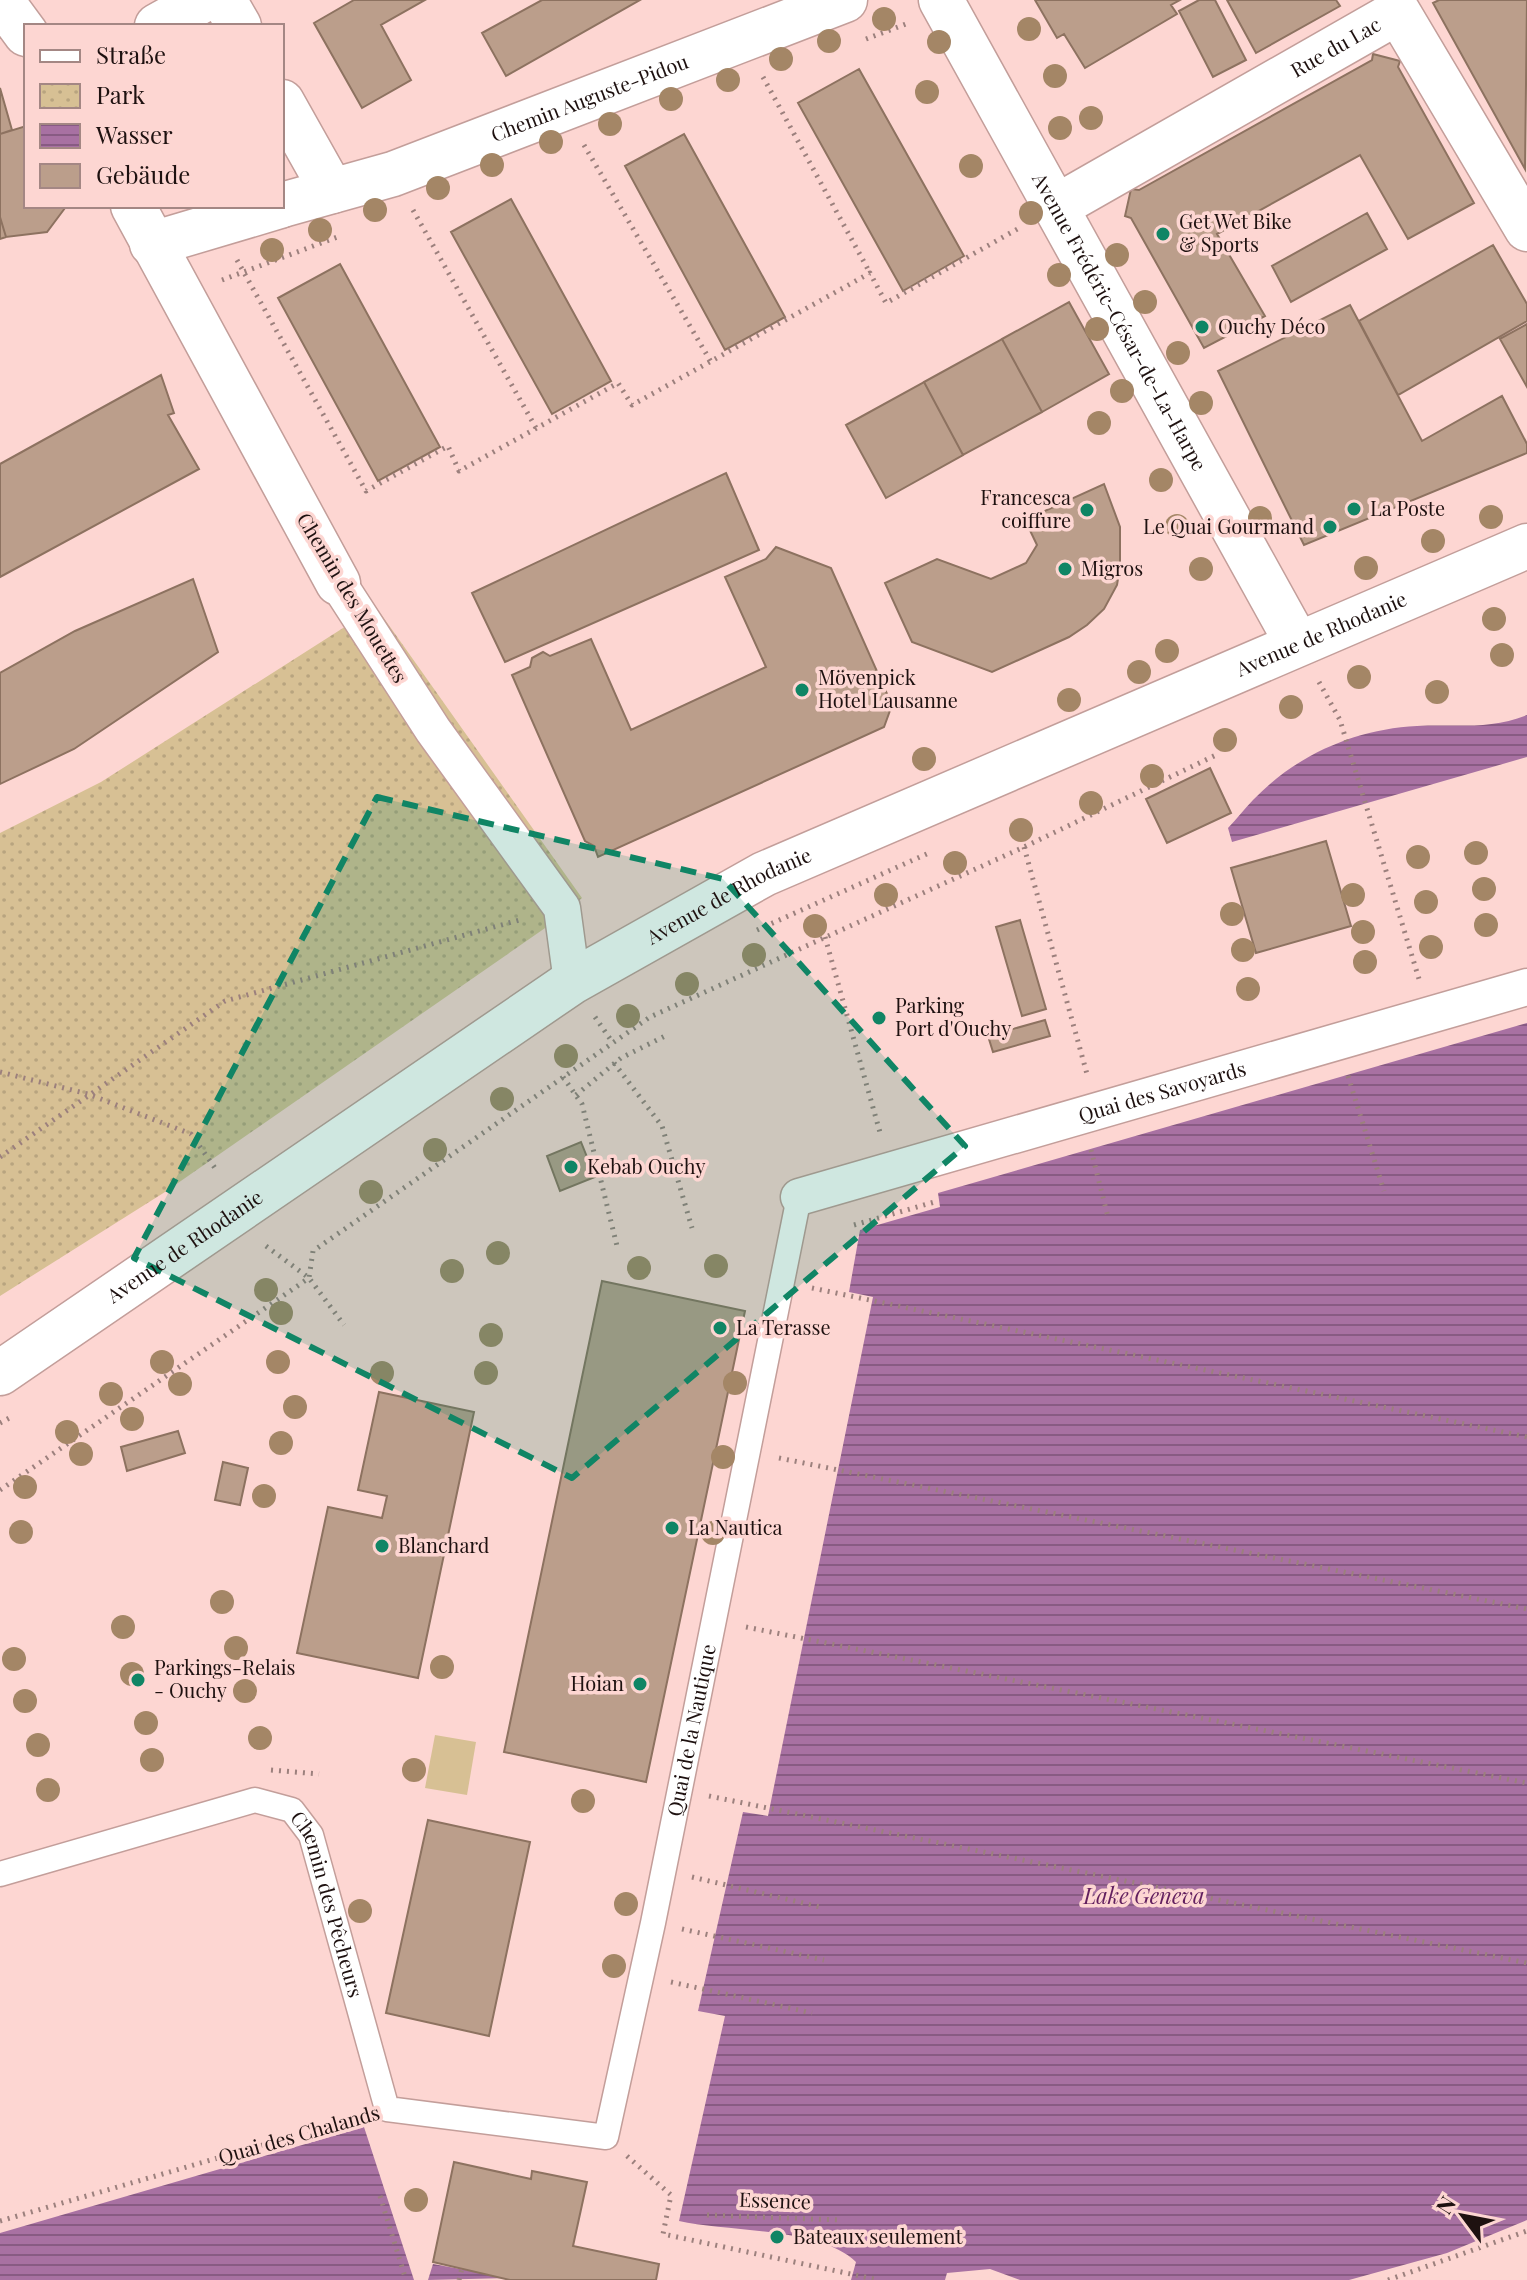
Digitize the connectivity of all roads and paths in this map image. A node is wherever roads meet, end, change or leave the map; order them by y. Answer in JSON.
{"nodes":[{"id":1,"x":203,"y":0,"type":"edge"},
{"id":2,"x":224,"y":0,"type":"edge"},
{"id":3,"x":845,"y":0,"type":"edge"},
{"id":4,"x":941,"y":0,"type":"edge"},
{"id":5,"x":161,"y":24,"type":"edge"},
{"id":6,"x":238,"y":24,"type":"edge"},
{"id":7,"x":741,"y":39,"type":"junction"},
{"id":8,"x":284,"y":106,"type":"edge"},
{"id":9,"x":563,"y":109,"type":"junction"},
{"id":10,"x":393,"y":174,"type":"junction"},
{"id":11,"x":332,"y":191,"type":"junction"},
{"id":12,"x":284,"y":205,"type":"edge"},
{"id":13,"x":1056,"y":207,"type":"junction"},
{"id":14,"x":134,"y":208,"type":"edge"},
{"id":15,"x":274,"y":208,"type":"edge"},
{"id":16,"x":217,"y":225,"type":"junction"},
{"id":17,"x":1527,"y":229,"type":"edge"},
{"id":18,"x":152,"y":244,"type":"junction"},
{"id":19,"x":870,"y":273,"type":"junction"},
{"id":20,"x":711,"y":362,"type":"junction"},
{"id":21,"x":536,"y":428,"type":"junction"},
{"id":22,"x":1527,"y":546,"type":"edge"},
{"id":23,"x":338,"y":583,"type":"joint"},
{"id":24,"x":1297,"y":643,"type":"junction"},
{"id":25,"x":1340,"y":720,"type":"dead end"},
{"id":26,"x":1216,"y":755,"type":"dead end"},
{"id":27,"x":944,"y":846,"type":"dead end"},
{"id":28,"x":1024,"y":847,"type":"junction"},
{"id":29,"x":562,"y":908,"type":"junction"},
{"id":30,"x":749,"y":934,"type":"dead end"},
{"id":31,"x":825,"y":937,"type":"junction"},
{"id":32,"x":572,"y":982,"type":"junction"},
{"id":33,"x":1527,"y":987,"type":"edge"},
{"id":34,"x":606,"y":1009,"type":"dead end"},
{"id":35,"x":1430,"y":1015,"type":"junction"},
{"id":36,"x":582,"y":1025,"type":"dead end"},
{"id":37,"x":665,"y":1036,"type":"dead end"},
{"id":38,"x":614,"y":1063,"type":"junction"},
{"id":39,"x":0,"y":1072,"type":"edge"},
{"id":40,"x":1348,"y":1075,"type":"dead end"},
{"id":41,"x":563,"y":1077,"type":"junction"},
{"id":42,"x":88,"y":1094,"type":"junction"},
{"id":43,"x":576,"y":1095,"type":"junction"},
{"id":44,"x":1089,"y":1112,"type":"junction"},
{"id":45,"x":0,"y":1157,"type":"edge"},
{"id":46,"x":215,"y":1168,"type":"dead end"},
{"id":47,"x":890,"y":1171,"type":"junction"},
{"id":48,"x":1384,"y":1191,"type":"dead end"},
{"id":49,"x":799,"y":1197,"type":"joint"},
{"id":50,"x":938,"y":1201,"type":"dead end"},
{"id":51,"x":1108,"y":1217,"type":"dead end"},
{"id":52,"x":692,"y":1228,"type":"dead end"},
{"id":53,"x":844,"y":1228,"type":"dead end"},
{"id":54,"x":255,"y":1249,"type":"dead end"},
{"id":55,"x":618,"y":1250,"type":"dead end"},
{"id":56,"x":309,"y":1278,"type":"junction"},
{"id":57,"x":780,"y":1282,"type":"junction"},
{"id":58,"x":344,"y":1325,"type":"dead end"},
{"id":59,"x":0,"y":1373,"type":"edge"},
{"id":60,"x":25,"y":1408,"type":"dead end"},
{"id":61,"x":0,"y":1423,"type":"edge"},
{"id":62,"x":1527,"y":1437,"type":"edge"},
{"id":63,"x":746,"y":1452,"type":"junction"},
{"id":64,"x":0,"y":1490,"type":"edge"},
{"id":65,"x":1527,"y":1609,"type":"edge"},
{"id":66,"x":713,"y":1621,"type":"junction"},
{"id":67,"x":1527,"y":1783,"type":"edge"},
{"id":68,"x":681,"y":1790,"type":"junction"},
{"id":69,"x":664,"y":1870,"type":"junction"},
{"id":70,"x":0,"y":1874,"type":"edge"},
{"id":71,"x":820,"y":1907,"type":"dead end"},
{"id":72,"x":653,"y":1923,"type":"junction"},
{"id":73,"x":824,"y":1960,"type":"dead end"},
{"id":74,"x":1527,"y":1963,"type":"edge"},
{"id":75,"x":642,"y":1976,"type":"junction"},
{"id":76,"x":812,"y":2013,"type":"dead end"},
{"id":77,"x":387,"y":2109,"type":"junction"},
{"id":78,"x":606,"y":2137,"type":"junction"},
{"id":79,"x":380,"y":2196,"type":"dead end"},
{"id":80,"x":707,"y":2215,"type":"dead end"},
{"id":81,"x":841,"y":2220,"type":"dead end"},
{"id":82,"x":0,"y":2221,"type":"edge"},
{"id":83,"x":1527,"y":2231,"type":"edge"},
{"id":84,"x":462,"y":2268,"type":"dead end"},
{"id":85,"x":406,"y":2280,"type":"edge"},
{"id":86,"x":459,"y":2280,"type":"edge"},
{"id":87,"x":879,"y":2280,"type":"edge"},
{"id":88,"x":1388,"y":2280,"type":"edge"}],
"edges":[{"from":1,"to":5,"type":"street"},
{"from":2,"to":6,"type":"street"},
{"from":3,"to":7,"type":"street","name":"Chemin Auguste-Pidou"},
{"from":4,"to":13,"type":"street","name":"Avenue Frédéric-César-de-La-Harpe"},
{"from":7,"to":9,"type":"street","name":"Chemin Auguste-Pidou"},
{"from":7,"to":19,"type":"path"},
{"from":8,"to":11,"type":"street"},
{"from":9,"to":10,"type":"street","name":"Chemin Auguste-Pidou"},
{"from":9,"to":20,"type":"path"},
{"from":10,"to":11,"type":"street","name":"Chemin Auguste-Pidou"},
{"from":10,"to":21,"type":"path"},
{"from":11,"to":12,"type":"street","name":"Chemin Auguste-Pidou"},
{"from":13,"to":17,"type":"street","name":"Rue du Lac"},
{"from":13,"to":19,"type":"path"},
{"from":13,"to":24,"type":"street","name":"Avenue Frédéric-César-de-La-Harpe"},
{"from":14,"to":18,"type":"street","name":"Chemin des Mouettes"},
{"from":15,"to":16,"type":"street","name":"Chemin Auguste-Pidou"},
{"from":16,"to":18,"type":"street","name":"Chemin Auguste-Pidou"},
{"from":16,"to":21,"type":"path"},
{"from":18,"to":23,"type":"street","name":"Chemin des Mouettes"},
{"from":19,"to":20,"type":"path"},
{"from":20,"to":21,"type":"path"},
{"from":22,"to":24,"type":"street","name":"Avenue de Rhodanie"},
{"from":23,"to":29,"type":"street","name":"Chemin des Mouettes"},
{"from":24,"to":32,"type":"street","name":"Avenue de Rhodanie"},
{"from":25,"to":35,"type":"path"},
{"from":26,"to":28,"type":"path"},
{"from":27,"to":30,"type":"path"},
{"from":28,"to":31,"type":"path"},
{"from":28,"to":44,"type":"path"},
{"from":29,"to":32,"type":"street","name":"Chemin des Mouettes"},
{"from":29,"to":42,"type":"path"},
{"from":31,"to":41,"type":"path"},
{"from":31,"to":47,"type":"path"},
{"from":32,"to":59,"type":"street","name":"Avenue de Rhodanie"},
{"from":33,"to":35,"type":"street","name":"Quai des Savoyards"},
{"from":34,"to":36,"type":"path"},
{"from":35,"to":44,"type":"street","name":"Quai des Savoyards"},
{"from":37,"to":38,"type":"path"},
{"from":38,"to":43,"type":"path"},
{"from":38,"to":52,"type":"path"},
{"from":39,"to":42,"type":"path"},
{"from":40,"to":48,"type":"path"},
{"from":41,"to":43,"type":"path"},
{"from":41,"to":56,"type":"path"},
{"from":42,"to":45,"type":"path"},
{"from":42,"to":46,"type":"path"},
{"from":43,"to":55,"type":"path"},
{"from":44,"to":47,"type":"street","name":"Quai des Savoyards"},
{"from":44,"to":51,"type":"path"},
{"from":47,"to":49,"type":"street","name":"Quai des Savoyards"},
{"from":49,"to":57,"type":"lane","name":"Quai de la Nautique"},
{"from":50,"to":53,"type":"path"},
{"from":54,"to":56,"type":"path"},
{"from":56,"to":58,"type":"path"},
{"from":56,"to":64,"type":"path"},
{"from":57,"to":62,"type":"path"},
{"from":57,"to":63,"type":"lane","name":"Quai de la Nautique"},
{"from":60,"to":61,"type":"path"},
{"from":63,"to":65,"type":"path"},
{"from":63,"to":66,"type":"lane","name":"Quai de la Nautique"},
{"from":66,"to":67,"type":"path"},
{"from":66,"to":68,"type":"lane","name":"Quai de la Nautique"},
{"from":68,"to":69,"type":"lane","name":"Quai de la Nautique"},
{"from":68,"to":74,"type":"path"},
{"from":69,"to":71,"type":"path"},
{"from":69,"to":72,"type":"lane","name":"Quai de la Nautique"},
{"from":70,"to":77,"type":"lane","name":"Chemin des Pêcheurs"},
{"from":72,"to":73,"type":"path"},
{"from":72,"to":75,"type":"lane","name":"Quai de la Nautique"},
{"from":75,"to":76,"type":"path"},
{"from":75,"to":78,"type":"lane","name":"Quai de la Nautique"},
{"from":77,"to":78,"type":"lane","name":"Quai des Chalands"},
{"from":77,"to":82,"type":"path","name":"Quai des Chalands"},
{"from":78,"to":87,"type":"path"},
{"from":79,"to":85,"type":"path"},
{"from":80,"to":81,"type":"path","name":"Essence"},
{"from":83,"to":88,"type":"path"},
{"from":84,"to":86,"type":"path"}]}
